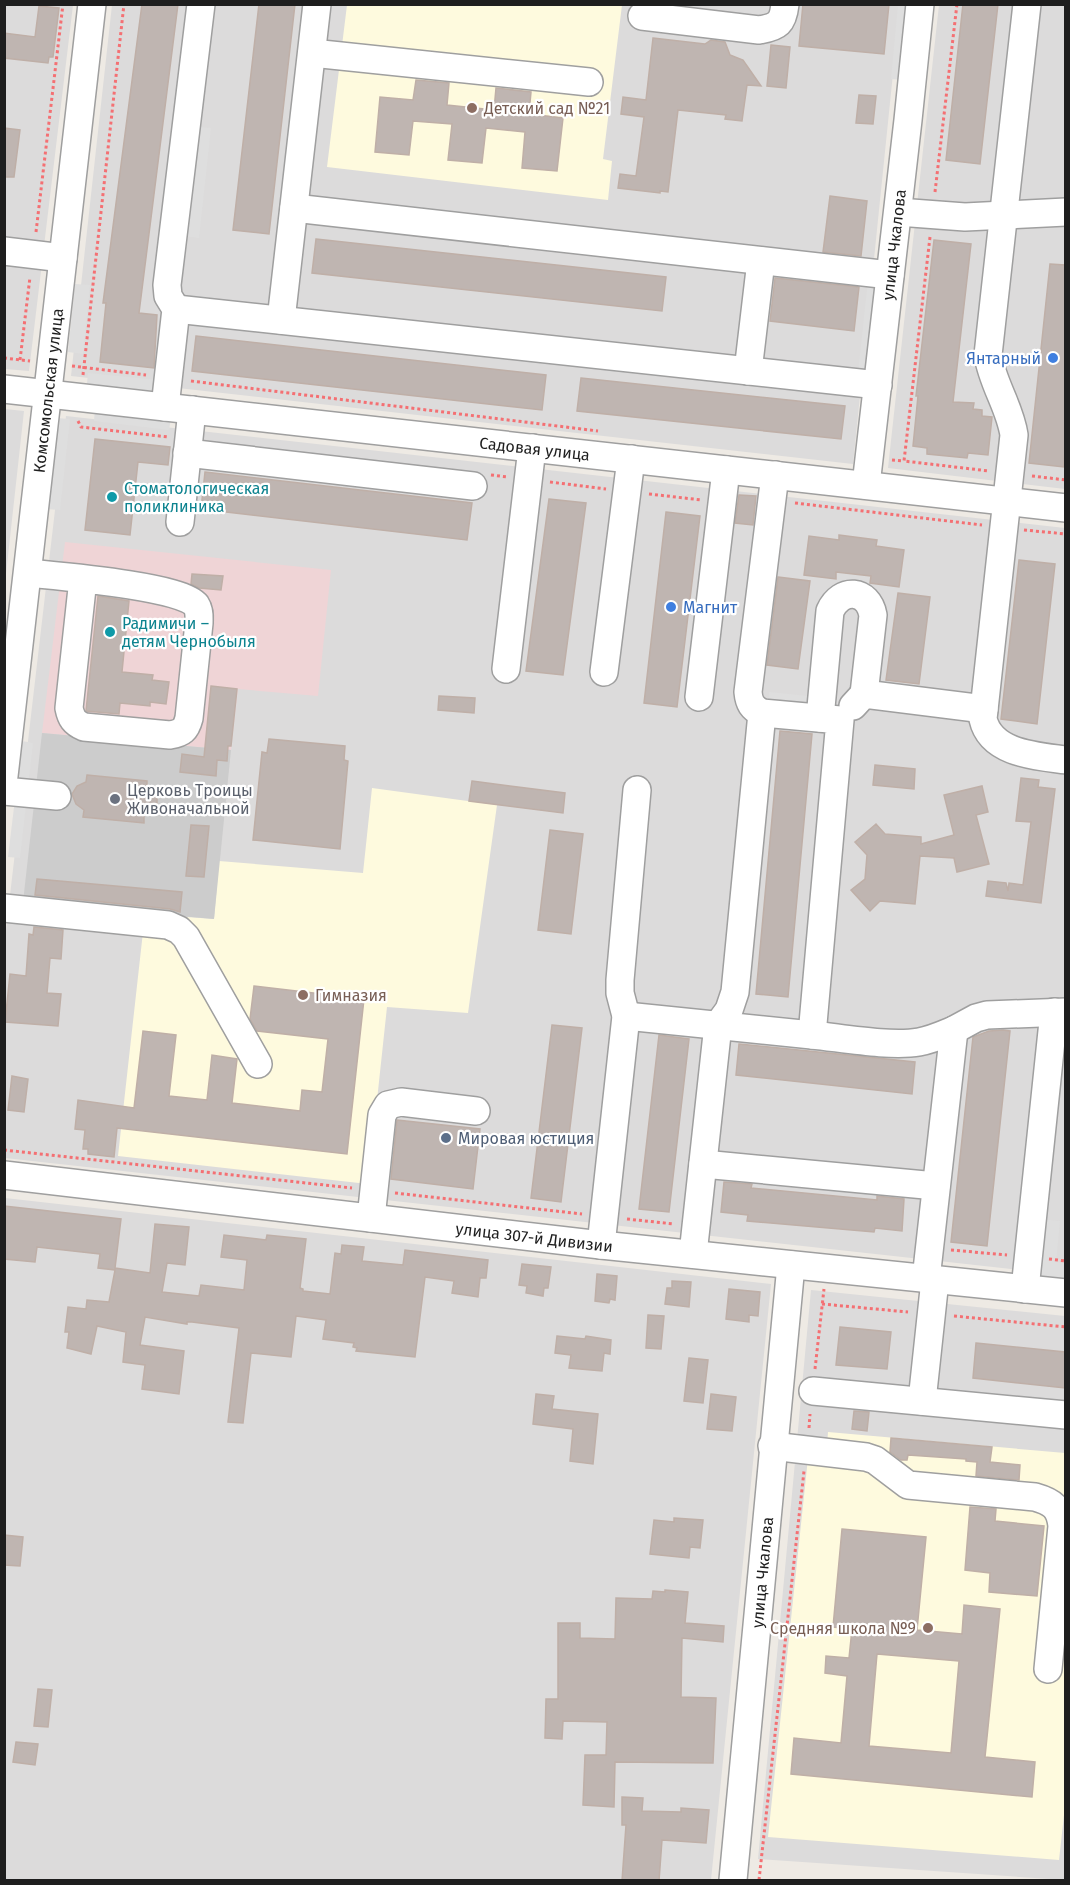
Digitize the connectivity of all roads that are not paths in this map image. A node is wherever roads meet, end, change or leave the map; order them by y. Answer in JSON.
{"nodes":[{"id":1,"x":92,"y":4,"type":"edge"},
{"id":2,"x":201,"y":4,"type":"edge"},
{"id":3,"x":317,"y":4,"type":"edge"},
{"id":4,"x":785,"y":4,"type":"edge"},
{"id":5,"x":920,"y":4,"type":"edge"},
{"id":6,"x":1027,"y":4,"type":"edge"},
{"id":7,"x":642,"y":16,"type":"dead end"},
{"id":8,"x":312,"y":53,"type":"junction"},
{"id":9,"x":589,"y":82,"type":"dead end"},
{"id":10,"x":294,"y":208,"type":"junction"},
{"id":11,"x":898,"y":212,"type":"junction"},
{"id":12,"x":1065,"y":212,"type":"edge"},
{"id":13,"x":1003,"y":215,"type":"junction"},
{"id":14,"x":4,"y":251,"type":"edge"},
{"id":15,"x":63,"y":258,"type":"junction"},
{"id":16,"x":760,"y":261,"type":"junction"},
{"id":17,"x":890,"y":275,"type":"junction"},
{"id":18,"x":176,"y":309,"type":"junction"},
{"id":19,"x":281,"y":320,"type":"junction"},
{"id":20,"x":748,"y":371,"type":"junction"},
{"id":21,"x":878,"y":385,"type":"junction"},
{"id":22,"x":4,"y":389,"type":"edge"},
{"id":23,"x":48,"y":394,"type":"junction"},
{"id":24,"x":165,"y":407,"type":"junction"},
{"id":25,"x":192,"y":410,"type":"junction"},
{"id":26,"x":532,"y":448,"type":"junction"},
{"id":27,"x":187,"y":453,"type":"junction"},
{"id":28,"x":631,"y":459,"type":"junction"},
{"id":29,"x":726,"y":470,"type":"junction"},
{"id":30,"x":866,"y":485,"type":"junction"},
{"id":31,"x":473,"y":486,"type":"dead end"},
{"id":32,"x":773,"y":486,"type":"junction"},
{"id":33,"x":1065,"y":508,"type":"edge"},
{"id":34,"x":1006,"y":514,"type":"junction"},
{"id":35,"x":180,"y":522,"type":"dead end"},
{"id":36,"x":28,"y":573,"type":"junction"},
{"id":37,"x":83,"y":579,"type":"junction"},
{"id":38,"x":506,"y":669,"type":"dead end"},
{"id":39,"x":604,"y":672,"type":"dead end"},
{"id":40,"x":864,"y":694,"type":"junction"},
{"id":41,"x":699,"y":697,"type":"dead end"},
{"id":42,"x":984,"y":709,"type":"junction"},
{"id":43,"x":762,"y":713,"type":"junction"},
{"id":44,"x":830,"y":719,"type":"junction"},
{"id":45,"x":1065,"y":760,"type":"edge"},
{"id":46,"x":4,"y":776,"type":"edge"},
{"id":47,"x":4,"y":790,"type":"edge"},
{"id":48,"x":637,"y":790,"type":"dead end"},
{"id":49,"x":57,"y":796,"type":"dead end"},
{"id":50,"x":4,"y":908,"type":"edge"},
{"id":51,"x":1060,"y":1012,"type":"edge"},
{"id":52,"x":626,"y":1016,"type":"junction"},
{"id":53,"x":718,"y":1025,"type":"junction"},
{"id":54,"x":954,"y":1030,"type":"junction"},
{"id":55,"x":812,"y":1035,"type":"junction"},
{"id":56,"x":258,"y":1065,"type":"dead end"},
{"id":57,"x":476,"y":1111,"type":"dead end"},
{"id":58,"x":703,"y":1164,"type":"junction"},
{"id":59,"x":4,"y":1175,"type":"edge"},
{"id":60,"x":936,"y":1186,"type":"junction"},
{"id":61,"x":371,"y":1218,"type":"junction"},
{"id":62,"x":601,"y":1245,"type":"junction"},
{"id":63,"x":693,"y":1254,"type":"junction"},
{"id":64,"x":790,"y":1265,"type":"junction"},
{"id":65,"x":930,"y":1272,"type":"junction"},
{"id":66,"x":1025,"y":1289,"type":"junction"},
{"id":67,"x":1065,"y":1293,"type":"edge"},
{"id":68,"x":813,"y":1391,"type":"road end"},
{"id":69,"x":922,"y":1401,"type":"junction"},
{"id":70,"x":1065,"y":1415,"type":"edge"},
{"id":71,"x":772,"y":1446,"type":"junction"},
{"id":72,"x":1048,"y":1669,"type":"dead end"},
{"id":73,"x":734,"y":1881,"type":"edge"}],
"edges":[{"from":1,"to":15,"type":"street","name":"Комсомольская улица"},
{"from":2,"to":18,"type":"street"},
{"from":3,"to":8,"type":"street"},
{"from":4,"to":7,"type":"street"},
{"from":5,"to":11,"type":"street","name":"улица Чкалова"},
{"from":6,"to":13,"type":"street"},
{"from":8,"to":9,"type":"street"},
{"from":8,"to":10,"type":"street"},
{"from":10,"to":16,"type":"street"},
{"from":10,"to":19,"type":"street"},
{"from":11,"to":13,"type":"street"},
{"from":11,"to":17,"type":"street","name":"улица Чкалова"},
{"from":12,"to":13,"type":"street"},
{"from":13,"to":34,"type":"street"},
{"from":14,"to":15,"type":"street"},
{"from":15,"to":23,"type":"street","name":"Комсомольская улица"},
{"from":16,"to":17,"type":"street"},
{"from":16,"to":20,"type":"street"},
{"from":17,"to":21,"type":"street","name":"улица Чкалова"},
{"from":18,"to":19,"type":"street"},
{"from":18,"to":24,"type":"street"},
{"from":19,"to":20,"type":"street"},
{"from":20,"to":21,"type":"street"},
{"from":21,"to":30,"type":"street","name":"улица Чкалова"},
{"from":22,"to":23,"type":"street","name":"Садовая улица"},
{"from":23,"to":24,"type":"street","name":"Садовая улица"},
{"from":23,"to":36,"type":"street","name":"Комсомольская улица"},
{"from":24,"to":25,"type":"street","name":"Садовая улица"},
{"from":25,"to":26,"type":"street","name":"Садовая улица"},
{"from":25,"to":27,"type":"street"},
{"from":26,"to":28,"type":"street","name":"Садовая улица"},
{"from":26,"to":38,"type":"street"},
{"from":27,"to":31,"type":"street"},
{"from":27,"to":35,"type":"street"},
{"from":28,"to":29,"type":"street","name":"Садовая улица"},
{"from":28,"to":39,"type":"street"},
{"from":29,"to":32,"type":"street","name":"Садовая улица"},
{"from":29,"to":41,"type":"street"},
{"from":30,"to":32,"type":"street","name":"Садовая улица"},
{"from":30,"to":34,"type":"street","name":"Садовая улица"},
{"from":32,"to":43,"type":"street"},
{"from":33,"to":34,"type":"street","name":"Садовая улица"},
{"from":34,"to":42,"type":"street"},
{"from":36,"to":37,"type":"street"},
{"from":36,"to":46,"type":"street","name":"Комсомольская улица"},
{"from":37,"to":37,"type":"street"},
{"from":40,"to":42,"type":"street"},
{"from":40,"to":44,"type":"street"},
{"from":40,"to":44,"type":"street"},
{"from":42,"to":45,"type":"street"},
{"from":43,"to":44,"type":"street"},
{"from":43,"to":53,"type":"street"},
{"from":44,"to":55,"type":"street"},
{"from":47,"to":49,"type":"street"},
{"from":48,"to":52,"type":"street"},
{"from":50,"to":56,"type":"street"},
{"from":51,"to":54,"type":"street"},
{"from":51,"to":66,"type":"street"},
{"from":52,"to":53,"type":"street"},
{"from":52,"to":62,"type":"street"},
{"from":53,"to":55,"type":"street"},
{"from":53,"to":58,"type":"street"},
{"from":54,"to":55,"type":"street"},
{"from":54,"to":60,"type":"street"},
{"from":57,"to":61,"type":"street"},
{"from":58,"to":60,"type":"street"},
{"from":58,"to":63,"type":"street"},
{"from":59,"to":61,"type":"street","name":"улица 307-й Дивизии"},
{"from":60,"to":65,"type":"street"},
{"from":61,"to":62,"type":"street","name":"улица 307-й Дивизии"},
{"from":62,"to":63,"type":"street","name":"улица 307-й Дивизии"},
{"from":63,"to":64,"type":"street","name":"улица 307-й Дивизии"},
{"from":64,"to":65,"type":"street","name":"улица 307-й Дивизии"},
{"from":64,"to":71,"type":"street","name":"улица Чкалова"},
{"from":65,"to":66,"type":"street","name":"улица 307-й Дивизии"},
{"from":65,"to":69,"type":"street"},
{"from":66,"to":67,"type":"street","name":"улица 307-й Дивизии"},
{"from":68,"to":69,"type":"street"},
{"from":69,"to":70,"type":"street"},
{"from":71,"to":72,"type":"street"},
{"from":71,"to":73,"type":"street","name":"улица Чкалова"}]}
